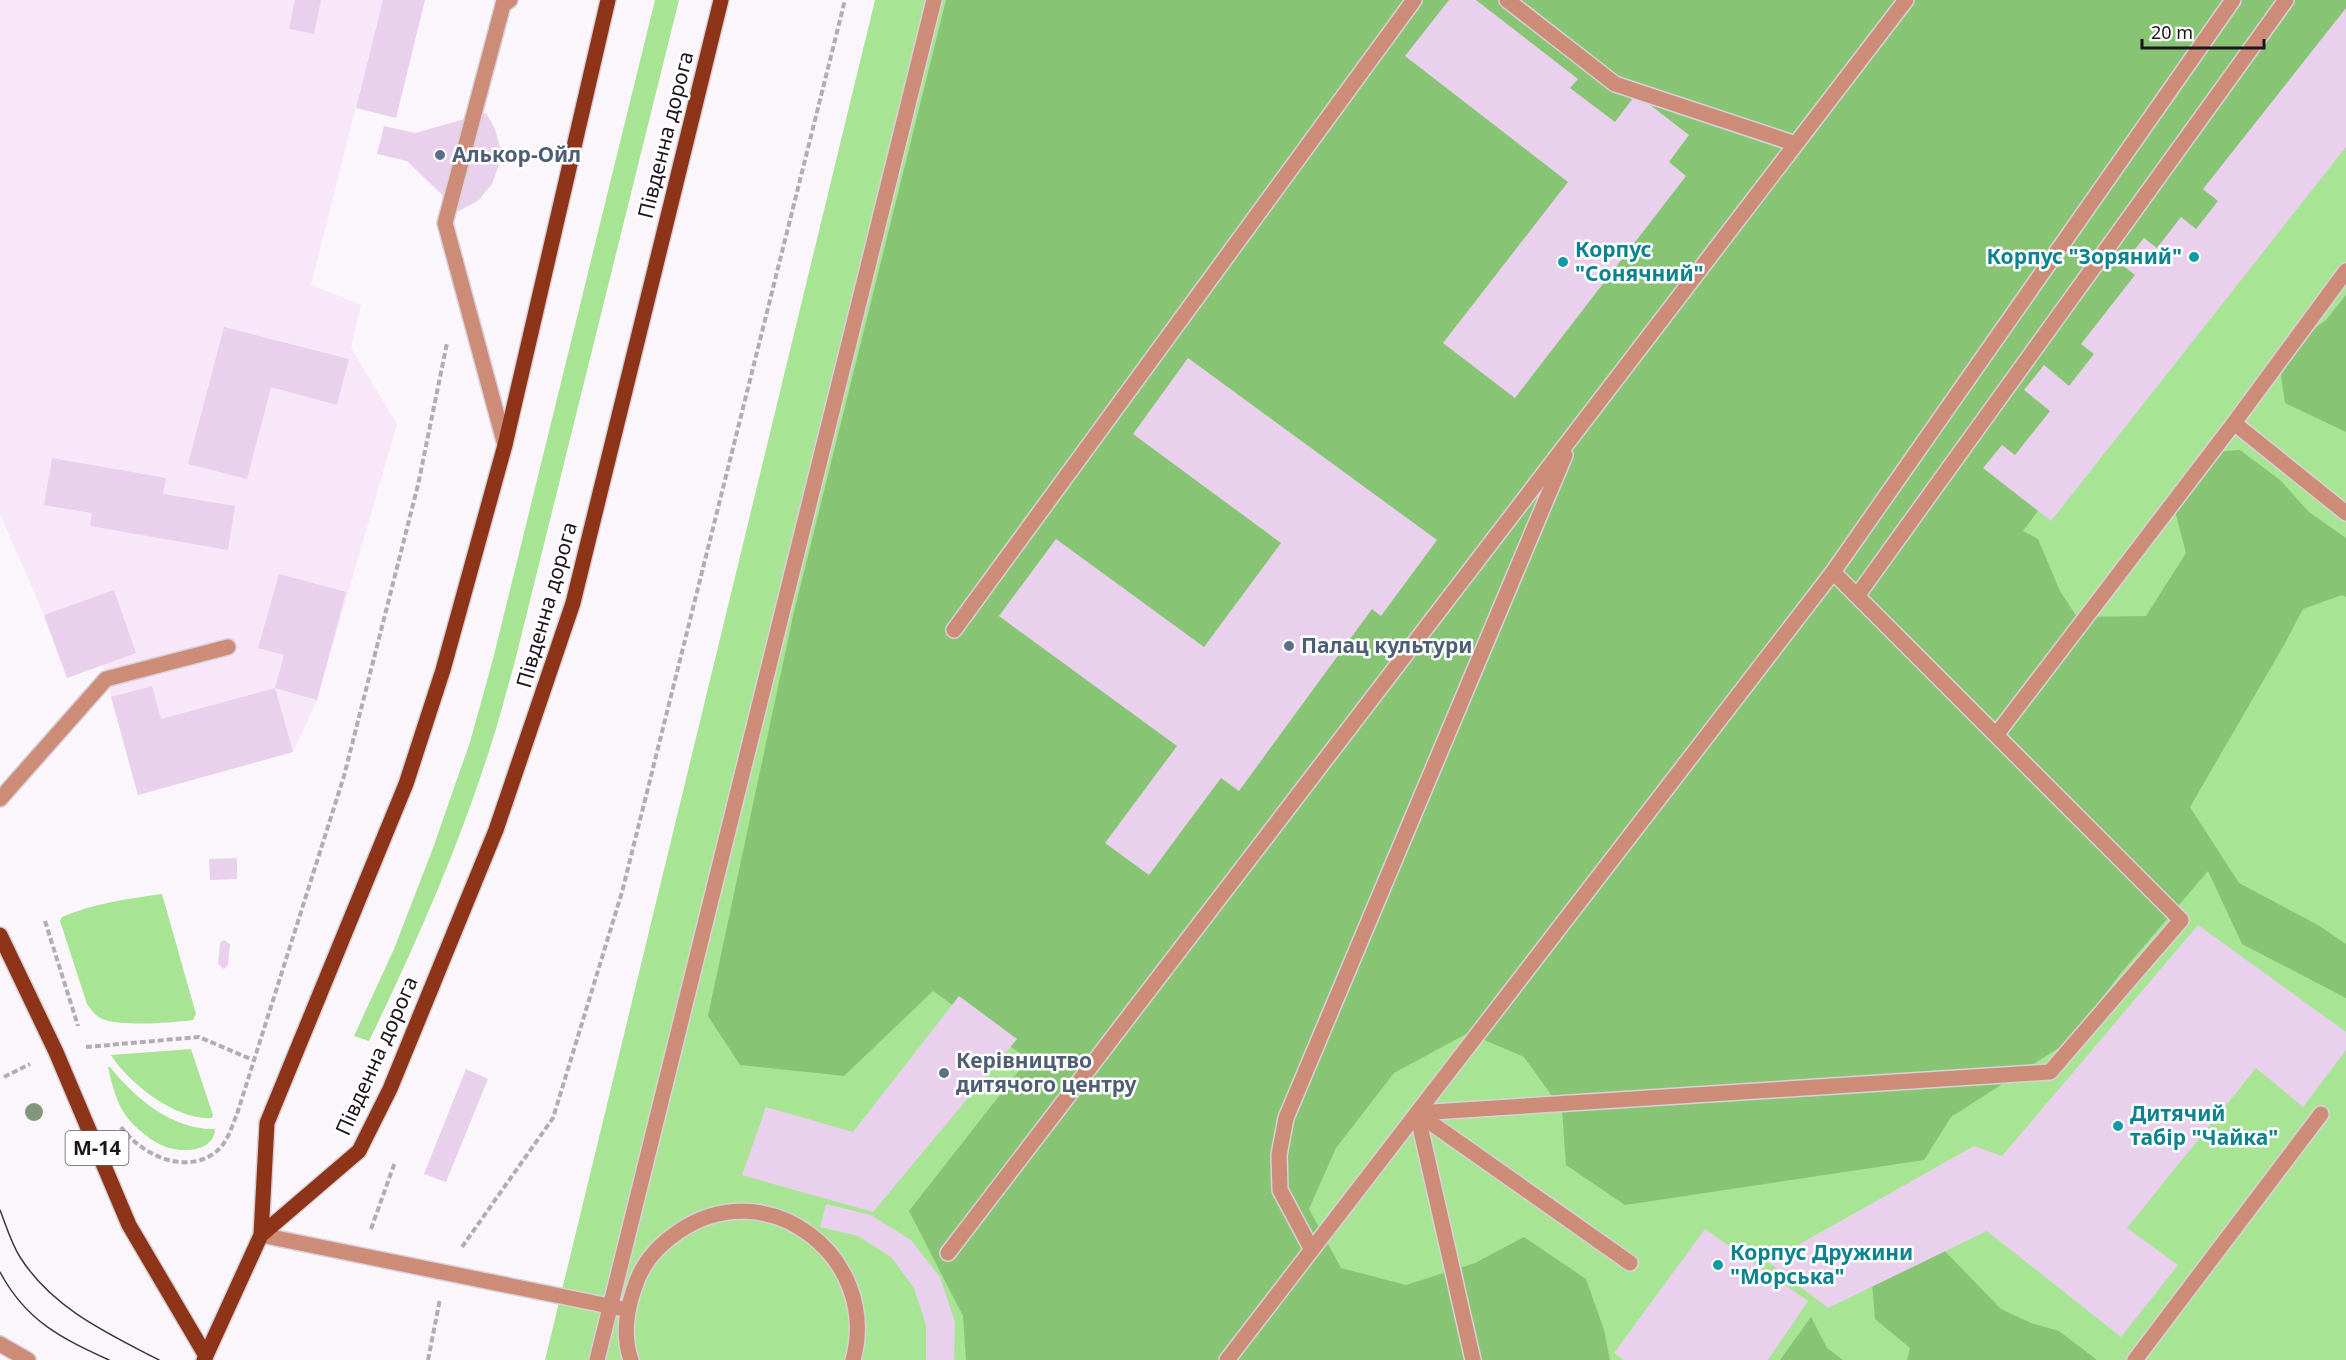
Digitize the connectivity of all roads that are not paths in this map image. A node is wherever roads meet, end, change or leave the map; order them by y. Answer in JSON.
{"nodes":[{"id":1,"x":608,"y":0,"type":"edge"},
{"id":2,"x":721,"y":0,"type":"edge"},
{"id":3,"x":934,"y":0,"type":"edge"},
{"id":4,"x":1414,"y":0,"type":"edge"},
{"id":5,"x":1507,"y":0,"type":"edge"},
{"id":6,"x":1906,"y":0,"type":"edge"},
{"id":7,"x":2233,"y":0,"type":"edge"},
{"id":8,"x":2286,"y":0,"type":"edge"},
{"id":9,"x":506,"y":2,"type":"edge"},
{"id":10,"x":1796,"y":144,"type":"junction"},
{"id":11,"x":2346,"y":271,"type":"edge"},
{"id":12,"x":2234,"y":423,"type":"junction"},
{"id":13,"x":1573,"y":436,"type":"junction"},
{"id":14,"x":505,"y":445,"type":"junction"},
{"id":15,"x":2346,"y":513,"type":"edge"},
{"id":16,"x":1833,"y":572,"type":"junction"},
{"id":17,"x":1857,"y":596,"type":"junction"},
{"id":18,"x":954,"y":630,"type":"dead end"},
{"id":19,"x":228,"y":647,"type":"dead end"},
{"id":20,"x":1996,"y":735,"type":"junction"},
{"id":21,"x":0,"y":799,"type":"edge"},
{"id":22,"x":0,"y":935,"type":"edge"},
{"id":23,"x":1418,"y":1113,"type":"junction"},
{"id":24,"x":2321,"y":1114,"type":"dead end"},
{"id":25,"x":261,"y":1235,"type":"junction"},
{"id":26,"x":1312,"y":1250,"type":"junction"},
{"id":27,"x":948,"y":1253,"type":"dead end"},
{"id":28,"x":1630,"y":1263,"type":"dead end"},
{"id":29,"x":610,"y":1305,"type":"junction"},
{"id":30,"x":627,"y":1311,"type":"junction"},
{"id":31,"x":0,"y":1344,"type":"edge"},
{"id":32,"x":205,"y":1358,"type":"edge"},
{"id":33,"x":28,"y":1360,"type":"edge"},
{"id":34,"x":597,"y":1360,"type":"edge"},
{"id":35,"x":631,"y":1360,"type":"edge"},
{"id":36,"x":853,"y":1360,"type":"edge"},
{"id":37,"x":1227,"y":1360,"type":"edge"},
{"id":38,"x":1473,"y":1360,"type":"edge"},
{"id":39,"x":2134,"y":1360,"type":"edge"}],
"edges":[{"from":1,"to":14,"type":"main road"},
{"from":2,"to":25,"type":"main road","name":"Південна дорога"},
{"from":3,"to":29,"type":"street"},
{"from":4,"to":18,"type":"street"},
{"from":5,"to":10,"type":"street"},
{"from":6,"to":10,"type":"street"},
{"from":7,"to":16,"type":"street"},
{"from":8,"to":17,"type":"street"},
{"from":9,"to":14,"type":"street"},
{"from":10,"to":13,"type":"street"},
{"from":11,"to":12,"type":"street"},
{"from":12,"to":15,"type":"street"},
{"from":12,"to":20,"type":"street"},
{"from":13,"to":26,"type":"street"},
{"from":13,"to":27,"type":"street"},
{"from":14,"to":25,"type":"main road"},
{"from":16,"to":17,"type":"street"},
{"from":16,"to":23,"type":"street"},
{"from":17,"to":20,"type":"street"},
{"from":19,"to":21,"type":"street"},
{"from":20,"to":23,"type":"street"},
{"from":22,"to":32,"type":"main road","number":"М-14"},
{"from":23,"to":26,"type":"street"},
{"from":23,"to":28,"type":"street"},
{"from":23,"to":38,"type":"street"},
{"from":24,"to":39,"type":"street"},
{"from":25,"to":29,"type":"street"},
{"from":25,"to":32,"type":"main road","number":"М-14"},
{"from":26,"to":37,"type":"street"},
{"from":29,"to":30,"type":"street"},
{"from":29,"to":34,"type":"street"},
{"from":30,"to":35,"type":"street"},
{"from":30,"to":36,"type":"street"},
{"from":31,"to":33,"type":"street"}]}
